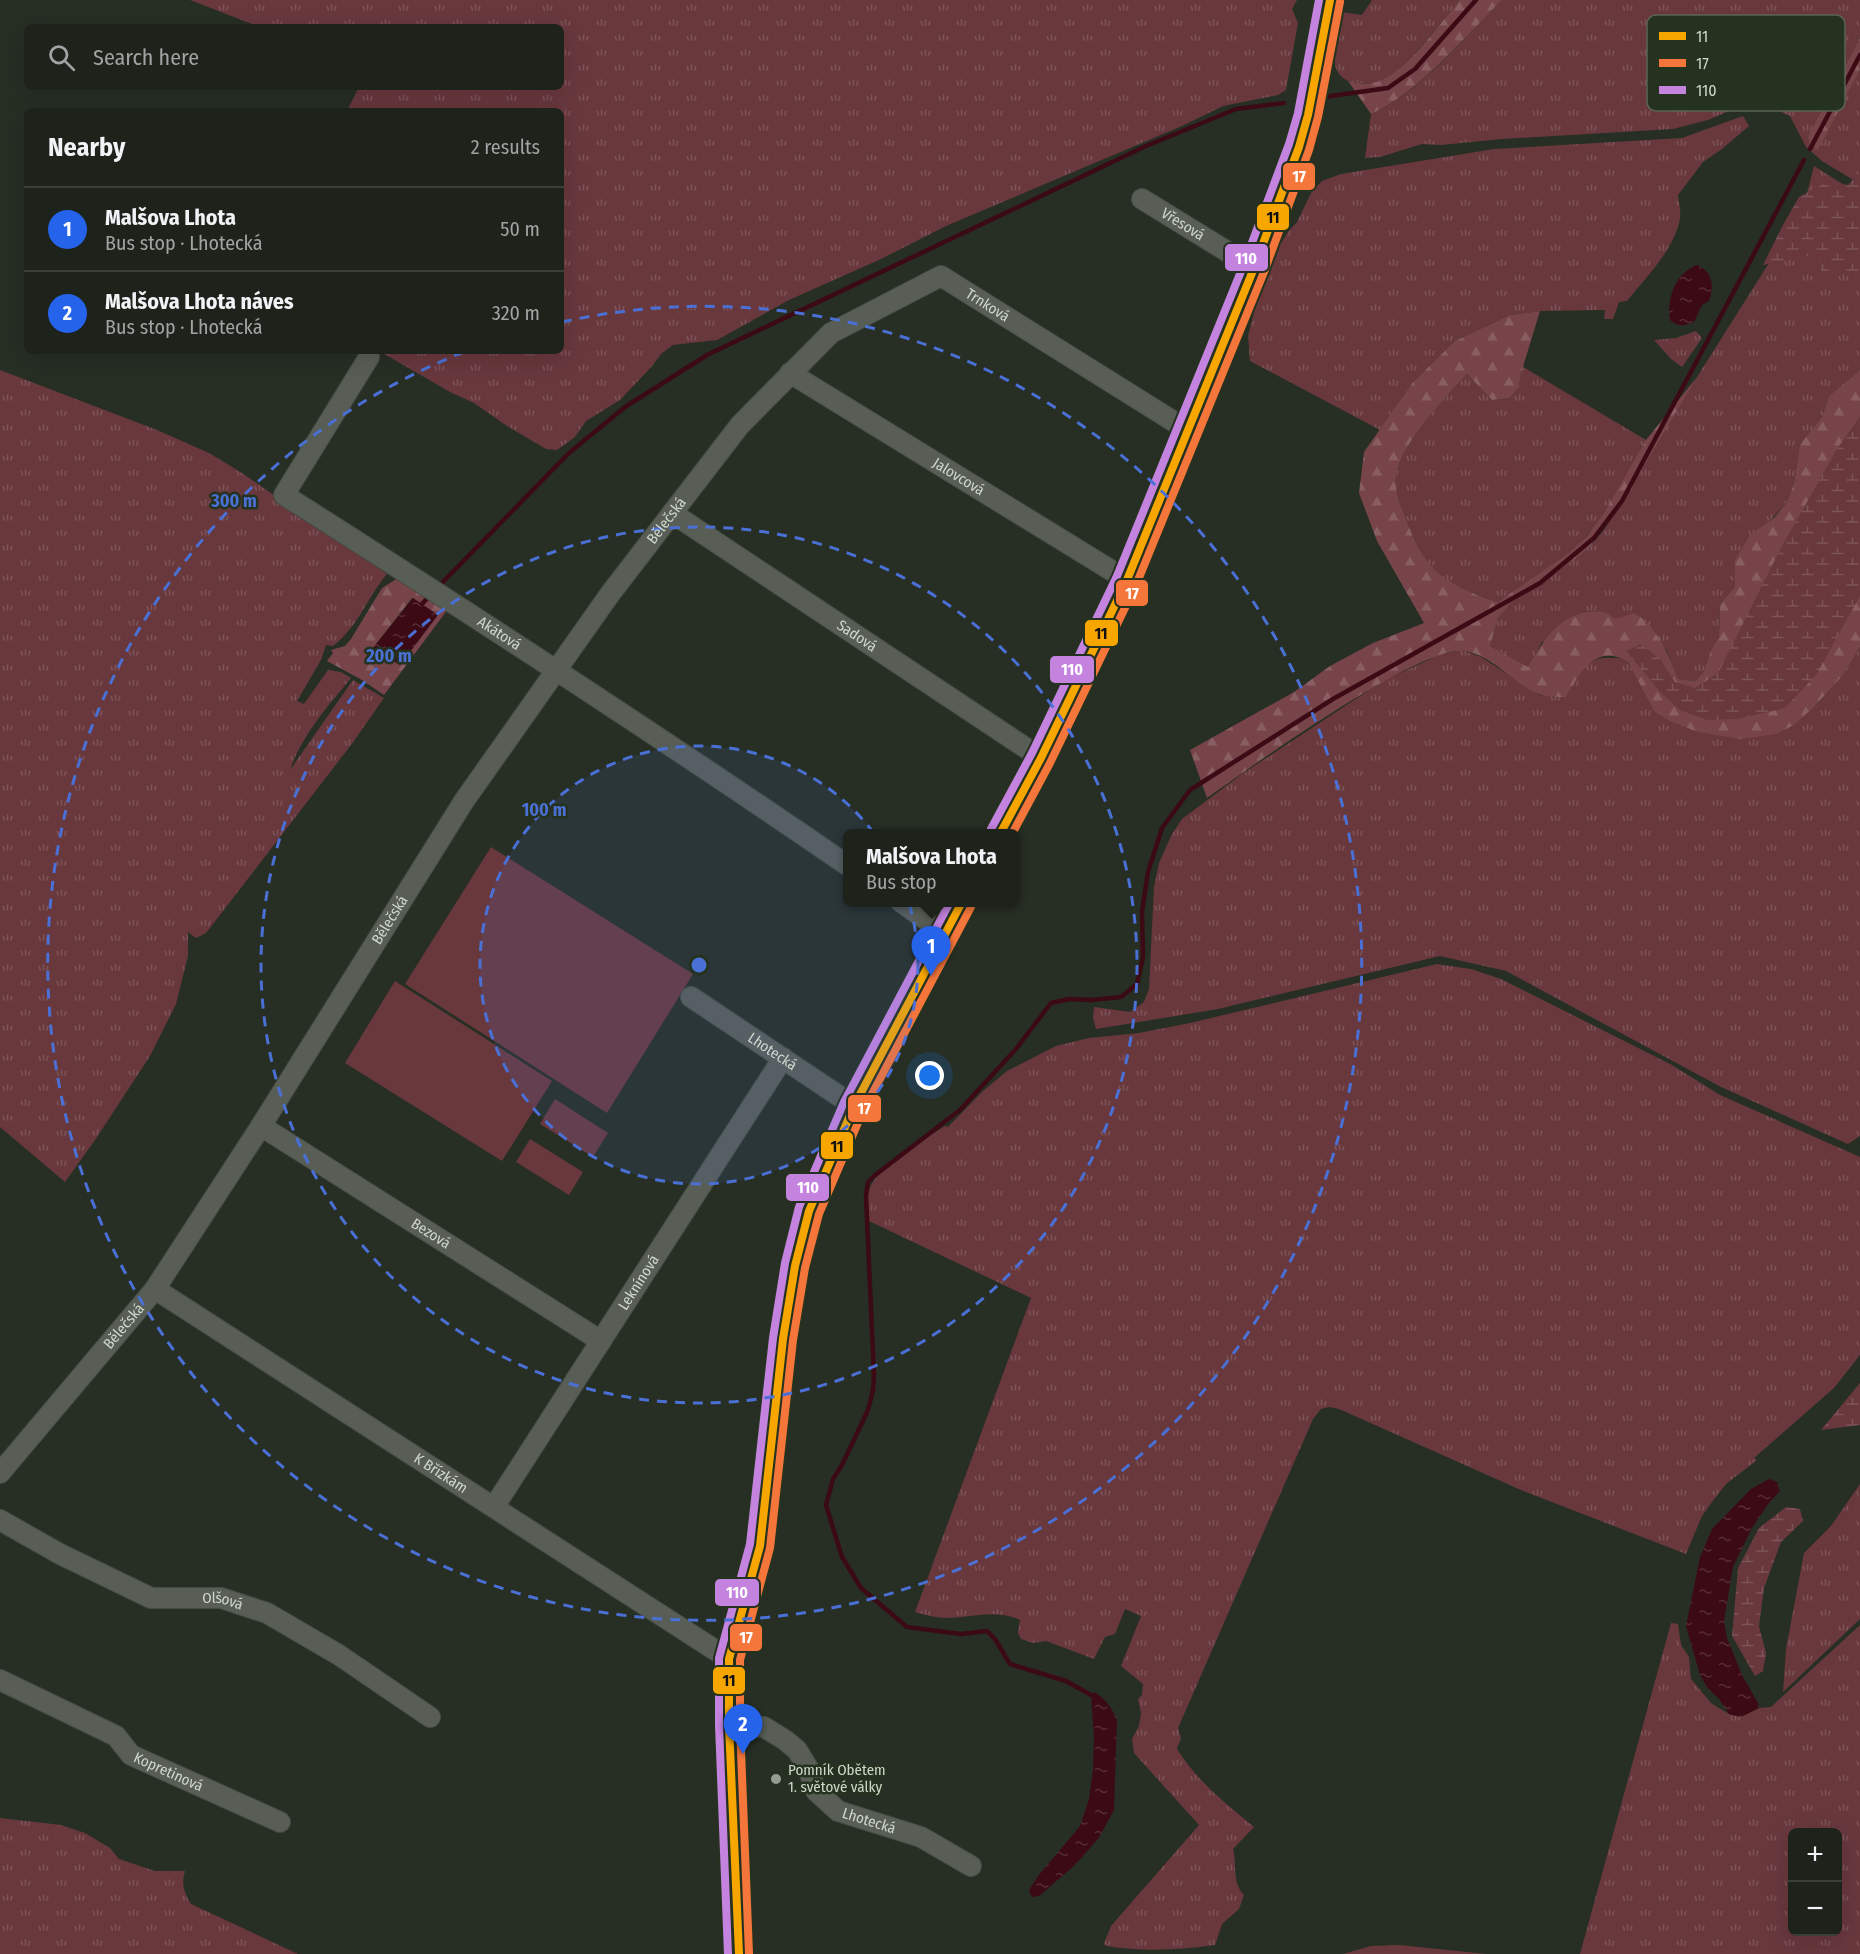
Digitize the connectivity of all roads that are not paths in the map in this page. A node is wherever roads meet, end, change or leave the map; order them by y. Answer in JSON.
{"nodes":[{"id":1,"x":1330,"y":0,"type":"edge"},
{"id":2,"x":1142,"y":199,"type":"dead end"},
{"id":3,"x":1254,"y":268,"type":"junction"},
{"id":4,"x":369,"y":357,"type":"dead end"},
{"id":5,"x":790,"y":373,"type":"junction"},
{"id":6,"x":1189,"y":431,"type":"junction"},
{"id":7,"x":672,"y":513,"type":"junction"},
{"id":8,"x":1127,"y":580,"type":"junction"},
{"id":9,"x":555,"y":670,"type":"junction"},
{"id":10,"x":1041,"y":758,"type":"junction"},
{"id":11,"x":1003,"y":829,"type":"edge"},
{"id":12,"x":843,"y":862,"type":"edge"},
{"id":13,"x":907,"y":907,"type":"edge"},
{"id":14,"x":960,"y":907,"type":"edge"},
{"id":15,"x":945,"y":933,"type":"junction"},
{"id":16,"x":691,"y":997,"type":"dead end"},
{"id":17,"x":783,"y":1058,"type":"junction"},
{"id":18,"x":854,"y":1106,"type":"junction"},
{"id":19,"x":261,"y":1126,"type":"junction"},
{"id":20,"x":155,"y":1289,"type":"junction"},
{"id":21,"x":601,"y":1341,"type":"junction"},
{"id":22,"x":0,"y":1473,"type":"edge"},
{"id":23,"x":494,"y":1507,"type":"junction"},
{"id":24,"x":0,"y":1520,"type":"edge"},
{"id":25,"x":729,"y":1659,"type":"junction"},
{"id":26,"x":0,"y":1680,"type":"edge"},
{"id":27,"x":430,"y":1717,"type":"dead end"},
{"id":28,"x":729,"y":1725,"type":"junction"},
{"id":29,"x":280,"y":1822,"type":"dead end"},
{"id":30,"x":971,"y":1866,"type":"dead end"},
{"id":31,"x":739,"y":1954,"type":"edge"}],
"edges":[{"from":1,"to":3,"type":"street"},
{"from":2,"to":3,"type":"street","name":"Vřesová"},
{"from":3,"to":6,"type":"street"},
{"from":4,"to":9,"type":"street","name":"Akátová"},
{"from":5,"to":6,"type":"street","name":"Trnková"},
{"from":5,"to":7,"type":"street","name":"Bělečská"},
{"from":5,"to":8,"type":"street","name":"Jalovcová"},
{"from":6,"to":8,"type":"street"},
{"from":7,"to":9,"type":"street","name":"Bělečská"},
{"from":7,"to":10,"type":"street","name":"Sadová"},
{"from":8,"to":10,"type":"street"},
{"from":9,"to":12,"type":"street","name":"Akátová"},
{"from":9,"to":19,"type":"street","name":"Bělečská"},
{"from":10,"to":11,"type":"street"},
{"from":13,"to":15,"type":"street"},
{"from":14,"to":15,"type":"street"},
{"from":15,"to":18,"type":"street"},
{"from":16,"to":17,"type":"street","name":"Lhotecká"},
{"from":17,"to":18,"type":"street","name":"Lhotecká"},
{"from":17,"to":21,"type":"street","name":"Leknínová"},
{"from":18,"to":25,"type":"street"},
{"from":19,"to":20,"type":"street","name":"Bělečská"},
{"from":19,"to":21,"type":"street","name":"Bezová"},
{"from":20,"to":22,"type":"street","name":"Bělečská"},
{"from":20,"to":23,"type":"street","name":"K Břízkám"},
{"from":21,"to":23,"type":"street","name":"Leknínová"},
{"from":23,"to":25,"type":"street","name":"K Břízkám"},
{"from":24,"to":27,"type":"street","name":"Olšová"},
{"from":25,"to":28,"type":"street"},
{"from":26,"to":29,"type":"street","name":"Kopretinová"},
{"from":28,"to":30,"type":"street","name":"Lhotecká"},
{"from":28,"to":31,"type":"street"}]}
